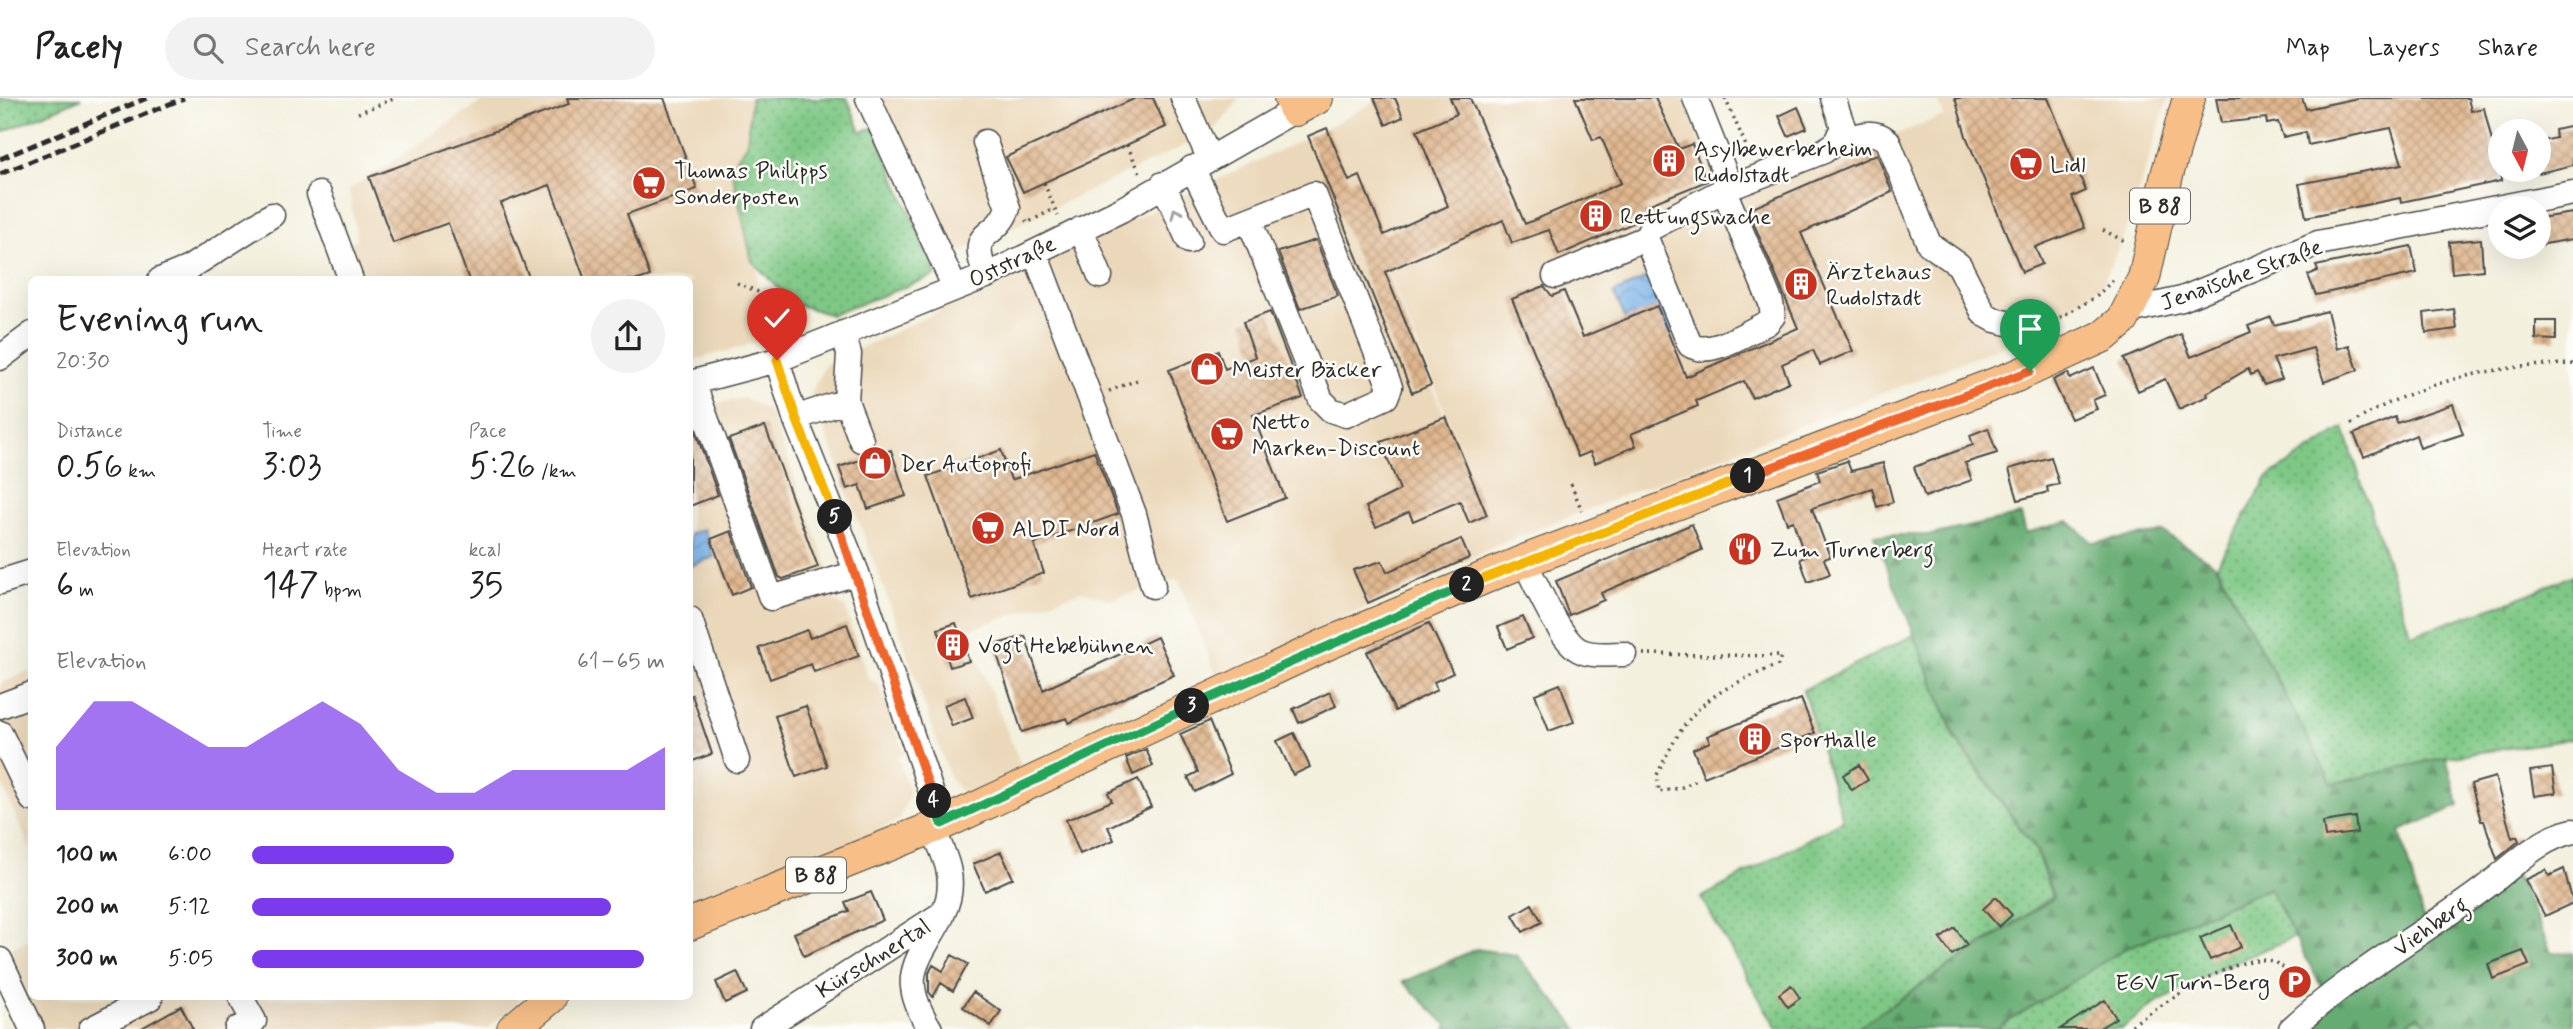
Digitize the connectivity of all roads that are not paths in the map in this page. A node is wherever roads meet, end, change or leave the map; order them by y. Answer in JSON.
{"nodes":[{"id":1,"x":868,"y":98,"type":"edge"},
{"id":2,"x":1183,"y":98,"type":"edge"},
{"id":3,"x":1695,"y":98,"type":"edge"},
{"id":4,"x":1833,"y":98,"type":"edge"},
{"id":5,"x":2187,"y":98,"type":"edge"},
{"id":6,"x":1301,"y":102,"type":"edge"},
{"id":7,"x":985,"y":142,"type":"dead end"},
{"id":8,"x":1836,"y":142,"type":"junction"},
{"id":9,"x":1200,"y":163,"type":"junction"},
{"id":10,"x":1156,"y":189,"type":"junction"},
{"id":11,"x":1724,"y":190,"type":"junction"},
{"id":12,"x":2573,"y":193,"type":"edge"},
{"id":13,"x":319,"y":194,"type":"dead end"},
{"id":14,"x":272,"y":215,"type":"dead end"},
{"id":15,"x":1249,"y":220,"type":"junction"},
{"id":16,"x":1074,"y":232,"type":"junction"},
{"id":17,"x":1646,"y":238,"type":"junction"},
{"id":18,"x":1189,"y":241,"type":"dead end"},
{"id":19,"x":1035,"y":253,"type":"junction"},
{"id":20,"x":169,"y":276,"type":"edge"},
{"id":21,"x":350,"y":276,"type":"edge"},
{"id":22,"x":986,"y":276,"type":"junction"},
{"id":23,"x":1100,"y":276,"type":"dead end"},
{"id":24,"x":1555,"y":276,"type":"dead end"},
{"id":25,"x":955,"y":288,"type":"junction"},
{"id":26,"x":2129,"y":311,"type":"junction"},
{"id":27,"x":843,"y":333,"type":"junction"},
{"id":28,"x":28,"y":337,"type":"edge"},
{"id":29,"x":0,"y":358,"type":"edge"},
{"id":30,"x":777,"y":360,"type":"junction"},
{"id":31,"x":2050,"y":362,"type":"junction"},
{"id":32,"x":693,"y":381,"type":"edge"},
{"id":33,"x":693,"y":387,"type":"edge"},
{"id":34,"x":846,"y":401,"type":"junction"},
{"id":35,"x":796,"y":418,"type":"junction"},
{"id":36,"x":861,"y":440,"type":"dead end"},
{"id":37,"x":1524,"y":561,"type":"junction"},
{"id":38,"x":28,"y":573,"type":"edge"},
{"id":39,"x":857,"y":573,"type":"junction"},
{"id":40,"x":0,"y":582,"type":"edge"},
{"id":41,"x":1153,"y":586,"type":"dead end"},
{"id":42,"x":693,"y":627,"type":"edge"},
{"id":43,"x":1623,"y":654,"type":"road end"},
{"id":44,"x":28,"y":696,"type":"edge"},
{"id":45,"x":0,"y":706,"type":"edge"},
{"id":46,"x":0,"y":733,"type":"edge"},
{"id":47,"x":737,"y":760,"type":"dead end"},
{"id":48,"x":28,"y":791,"type":"edge"},
{"id":49,"x":937,"y":826,"type":"junction"},
{"id":50,"x":2573,"y":831,"type":"edge"},
{"id":51,"x":943,"y":913,"type":"junction"},
{"id":52,"x":693,"y":923,"type":"edge"},
{"id":53,"x":0,"y":960,"type":"edge"},
{"id":54,"x":146,"y":1000,"type":"edge"},
{"id":55,"x":242,"y":1000,"type":"edge"},
{"id":56,"x":549,"y":1000,"type":"edge"},
{"id":57,"x":32,"y":1029,"type":"edge"},
{"id":58,"x":91,"y":1029,"type":"edge"},
{"id":59,"x":237,"y":1029,"type":"edge"},
{"id":60,"x":513,"y":1029,"type":"edge"},
{"id":61,"x":762,"y":1029,"type":"edge"},
{"id":62,"x":930,"y":1029,"type":"edge"},
{"id":63,"x":2291,"y":1029,"type":"edge"}],
"edges":[{"from":1,"to":25,"type":"street"},
{"from":2,"to":9,"type":"street"},
{"from":3,"to":11,"type":"street"},
{"from":4,"to":8,"type":"street"},
{"from":5,"to":26,"type":"main road","number":"B 88"},
{"from":6,"to":9,"type":"street","name":"Oststraße"},
{"from":7,"to":22,"type":"street"},
{"from":8,"to":11,"type":"street"},
{"from":8,"to":31,"type":"street"},
{"from":9,"to":10,"type":"street","name":"Oststraße"},
{"from":9,"to":15,"type":"street"},
{"from":10,"to":16,"type":"street","name":"Oststraße"},
{"from":18,"to":10,"type":"street","one_way":true},
{"from":11,"to":17,"type":"street"},
{"from":11,"to":17,"type":"street"},
{"from":12,"to":26,"type":"street","name":"Jenaische Straße"},
{"from":13,"to":21,"type":"street"},
{"from":14,"to":20,"type":"street"},
{"from":15,"to":15,"type":"street"},
{"from":16,"to":19,"type":"street","name":"Oststraße"},
{"from":16,"to":23,"type":"street"},
{"from":17,"to":24,"type":"street"},
{"from":19,"to":22,"type":"street","name":"Oststraße"},
{"from":19,"to":41,"type":"street"},
{"from":22,"to":25,"type":"street","name":"Oststraße"},
{"from":25,"to":27,"type":"street","name":"Oststraße"},
{"from":26,"to":31,"type":"main road","name":"Jenaische Straße","number":"B 88"},
{"from":27,"to":30,"type":"street","name":"Oststraße"},
{"from":27,"to":34,"type":"street"},
{"from":28,"to":29,"type":"street"},
{"from":30,"to":32,"type":"street","name":"Oststraße"},
{"from":30,"to":35,"type":"street","name":"Kürschnertal"},
{"from":31,"to":37,"type":"main road","name":"Jenaische Straße","number":"B 88"},
{"from":33,"to":39,"type":"street"},
{"from":34,"to":35,"type":"street"},
{"from":34,"to":36,"type":"street"},
{"from":35,"to":39,"type":"street","name":"Kürschnertal"},
{"from":37,"to":43,"type":"street"},
{"from":37,"to":49,"type":"main road","name":"Jenaische Straße","number":"B 88"},
{"from":38,"to":40,"type":"street"},
{"from":39,"to":49,"type":"street","name":"Kürschnertal"},
{"from":42,"to":47,"type":"street"},
{"from":44,"to":45,"type":"street"},
{"from":46,"to":48,"type":"street"},
{"from":49,"to":51,"type":"street","name":"Kürschnertal"},
{"from":49,"to":52,"type":"main road","name":"Jenaische Straße","number":"B 88"},
{"from":50,"to":63,"type":"street","name":"Viehberg"},
{"from":51,"to":61,"type":"street","name":"Kürschnertal"},
{"from":51,"to":62,"type":"street"},
{"from":53,"to":57,"type":"street"},
{"from":54,"to":58,"type":"street"},
{"from":55,"to":59,"type":"street"},
{"from":56,"to":60,"type":"main road"}]}
